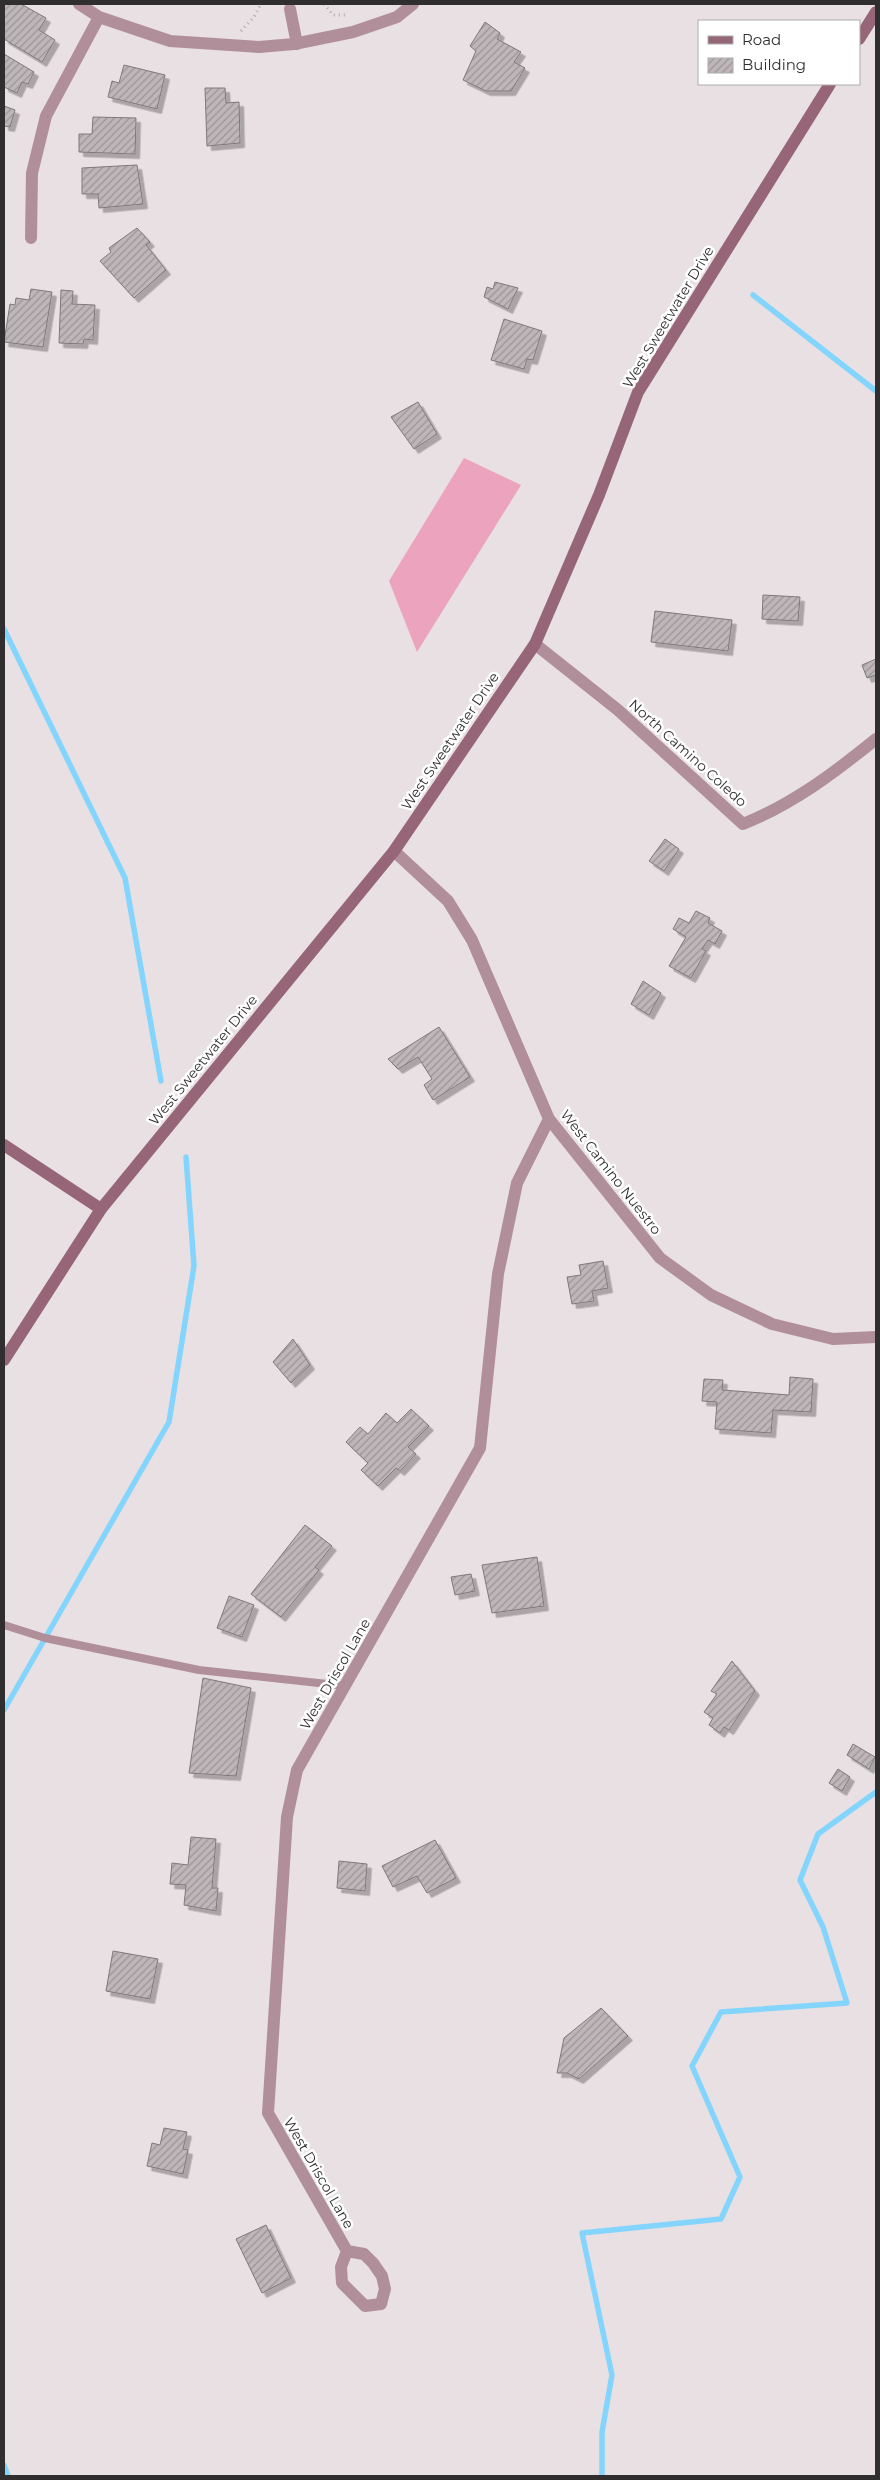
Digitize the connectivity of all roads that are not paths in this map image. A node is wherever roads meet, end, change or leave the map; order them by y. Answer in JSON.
{"nodes":[{"id":1,"x":79,"y":4,"type":"edge"},
{"id":2,"x":413,"y":4,"type":"edge"},
{"id":3,"x":290,"y":9,"type":"dead end"},
{"id":4,"x":876,"y":12,"type":"edge"},
{"id":5,"x":99,"y":17,"type":"junction"},
{"id":6,"x":860,"y":37,"type":"edge"},
{"id":7,"x":297,"y":44,"type":"junction"},
{"id":8,"x":829,"y":85,"type":"edge"},
{"id":9,"x":31,"y":238,"type":"dead end"},
{"id":10,"x":535,"y":644,"type":"junction"},
{"id":11,"x":876,"y":739,"type":"edge"},
{"id":12,"x":394,"y":850,"type":"junction"},
{"id":13,"x":549,"y":1119,"type":"junction"},
{"id":14,"x":4,"y":1145,"type":"edge"},
{"id":15,"x":101,"y":1209,"type":"junction"},
{"id":16,"x":876,"y":1337,"type":"edge"},
{"id":17,"x":4,"y":1360,"type":"edge"},
{"id":18,"x":4,"y":1625,"type":"edge"},
{"id":19,"x":346,"y":1686,"type":"junction"},
{"id":20,"x":347,"y":2251,"type":"dead end"}],
"edges":[{"from":1,"to":5,"type":"street"},
{"from":2,"to":7,"type":"street"},
{"from":3,"to":7,"type":"street"},
{"from":4,"to":6,"type":"street"},
{"from":5,"to":7,"type":"street"},
{"from":5,"to":9,"type":"street"},
{"from":8,"to":10,"type":"street","name":"West Sweetwater Drive"},
{"from":10,"to":11,"type":"street","name":"North Camino Coledo"},
{"from":10,"to":12,"type":"street","name":"West Sweetwater Drive"},
{"from":12,"to":13,"type":"street","name":"West Camino Nuestro"},
{"from":12,"to":15,"type":"street","name":"West Sweetwater Drive"},
{"from":13,"to":16,"type":"street","name":"West Camino Nuestro"},
{"from":13,"to":19,"type":"street","name":"West Driscol Lane"},
{"from":14,"to":15,"type":"street"},
{"from":15,"to":17,"type":"street","name":"West Sweetwater Drive"},
{"from":18,"to":19,"type":"lane"},
{"from":19,"to":20,"type":"street","name":"West Driscol Lane"}]}
